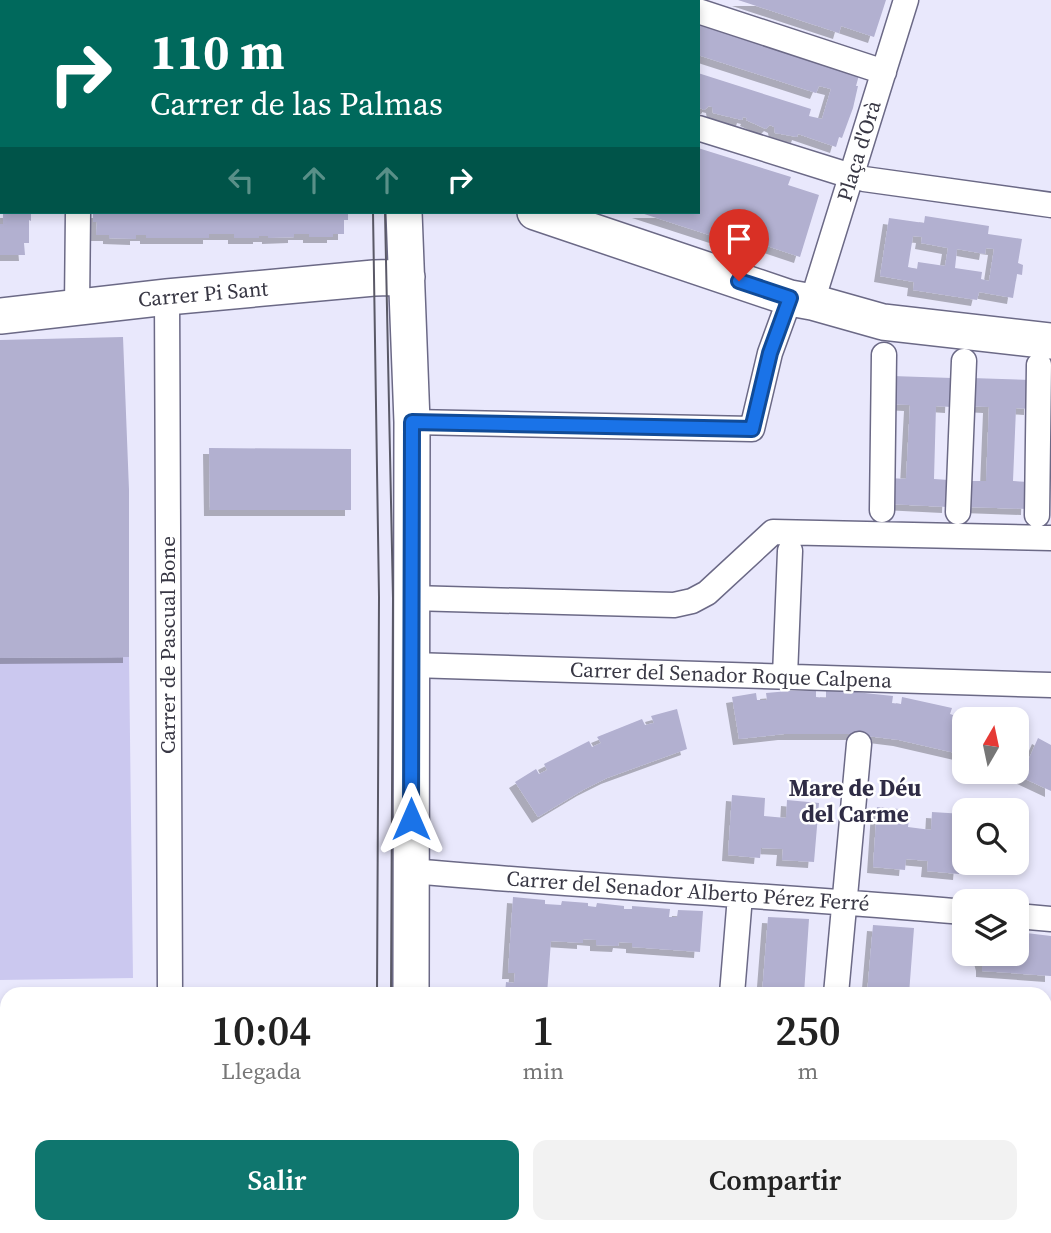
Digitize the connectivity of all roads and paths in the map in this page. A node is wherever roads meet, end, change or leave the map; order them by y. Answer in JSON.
{"nodes":[{"id":1,"x":906,"y":0,"type":"edge"},
{"id":2,"x":700,"y":12,"type":"edge"},
{"id":3,"x":884,"y":72,"type":"junction"},
{"id":4,"x":700,"y":129,"type":"edge"},
{"id":5,"x":858,"y":178,"type":"junction"},
{"id":6,"x":1051,"y":205,"type":"edge"},
{"id":7,"x":78,"y":214,"type":"edge"},
{"id":8,"x":404,"y":214,"type":"edge"},
{"id":9,"x":541,"y":214,"type":"edge"},
{"id":10,"x":393,"y":277,"type":"junction"},
{"id":11,"x":167,"y":297,"type":"junction"},
{"id":12,"x":801,"y":300,"type":"junction"},
{"id":13,"x":77,"y":307,"type":"junction"},
{"id":14,"x":0,"y":316,"type":"edge"},
{"id":15,"x":1045,"y":353,"type":"edge"},
{"id":16,"x":884,"y":355,"type":"dead end"},
{"id":17,"x":964,"y":361,"type":"dead end"},
{"id":18,"x":412,"y":422,"type":"junction"},
{"id":19,"x":882,"y":510,"type":"dead end"},
{"id":20,"x":958,"y":512,"type":"dead end"},
{"id":21,"x":1037,"y":515,"type":"dead end"},
{"id":22,"x":1050,"y":540,"type":"edge"},
{"id":23,"x":790,"y":551,"type":"dead end"},
{"id":24,"x":411,"y":598,"type":"junction"},
{"id":25,"x":412,"y":665,"type":"junction"},
{"id":26,"x":785,"y":676,"type":"junction"},
{"id":27,"x":1051,"y":685,"type":"edge"},
{"id":28,"x":859,"y":744,"type":"dead end"},
{"id":29,"x":411,"y":871,"type":"junction"},
{"id":30,"x":740,"y":896,"type":"junction"},
{"id":31,"x":844,"y":901,"type":"junction"},
{"id":32,"x":952,"y":911,"type":"edge"},
{"id":33,"x":1029,"y":917,"type":"edge"},
{"id":34,"x":1051,"y":919,"type":"edge"},
{"id":35,"x":170,"y":987,"type":"edge"},
{"id":36,"x":411,"y":987,"type":"edge"},
{"id":37,"x":733,"y":987,"type":"edge"},
{"id":38,"x":837,"y":987,"type":"edge"}],
"edges":[{"from":1,"to":3,"type":"street","name":"Plaça d'Orà"},
{"from":2,"to":3,"type":"street"},
{"from":3,"to":5,"type":"street","name":"Plaça d'Orà"},
{"from":4,"to":5,"type":"street"},
{"from":5,"to":6,"type":"street","name":"Plaça d'Orà"},
{"from":5,"to":12,"type":"street","name":"Plaça d'Orà"},
{"from":7,"to":13,"type":"street"},
{"from":8,"to":10,"type":"street"},
{"from":9,"to":12,"type":"street"},
{"from":10,"to":11,"type":"street","name":"Carrer Pi Sant"},
{"from":10,"to":18,"type":"street"},
{"from":11,"to":13,"type":"street","name":"Carrer Pi Sant"},
{"from":11,"to":35,"type":"street","name":"Carrer de Pascual Bone"},
{"from":12,"to":15,"type":"street"},
{"from":12,"to":18,"type":"street","name":"Plaça d'Orà"},
{"from":13,"to":14,"type":"street","name":"Carrer Pi Sant"},
{"from":15,"to":21,"type":"street"},
{"from":16,"to":19,"type":"street"},
{"from":17,"to":20,"type":"street"},
{"from":18,"to":24,"type":"street"},
{"from":22,"to":24,"type":"street"},
{"from":23,"to":26,"type":"street"},
{"from":24,"to":25,"type":"street"},
{"from":25,"to":26,"type":"street","name":"Carrer del Senador Roque Calpena"},
{"from":25,"to":29,"type":"street"},
{"from":26,"to":27,"type":"street","name":"Carrer del Senador Roque Calpena"},
{"from":28,"to":31,"type":"street"},
{"from":29,"to":30,"type":"street","name":"Carrer del Senador Alberto Pérez Ferré"},
{"from":29,"to":36,"type":"street"},
{"from":30,"to":31,"type":"street","name":"Carrer del Senador Alberto Pérez Ferré"},
{"from":30,"to":37,"type":"street"},
{"from":31,"to":32,"type":"street","name":"Carrer del Senador Alberto Pérez Ferré"},
{"from":31,"to":38,"type":"street"},
{"from":33,"to":34,"type":"street"}]}
